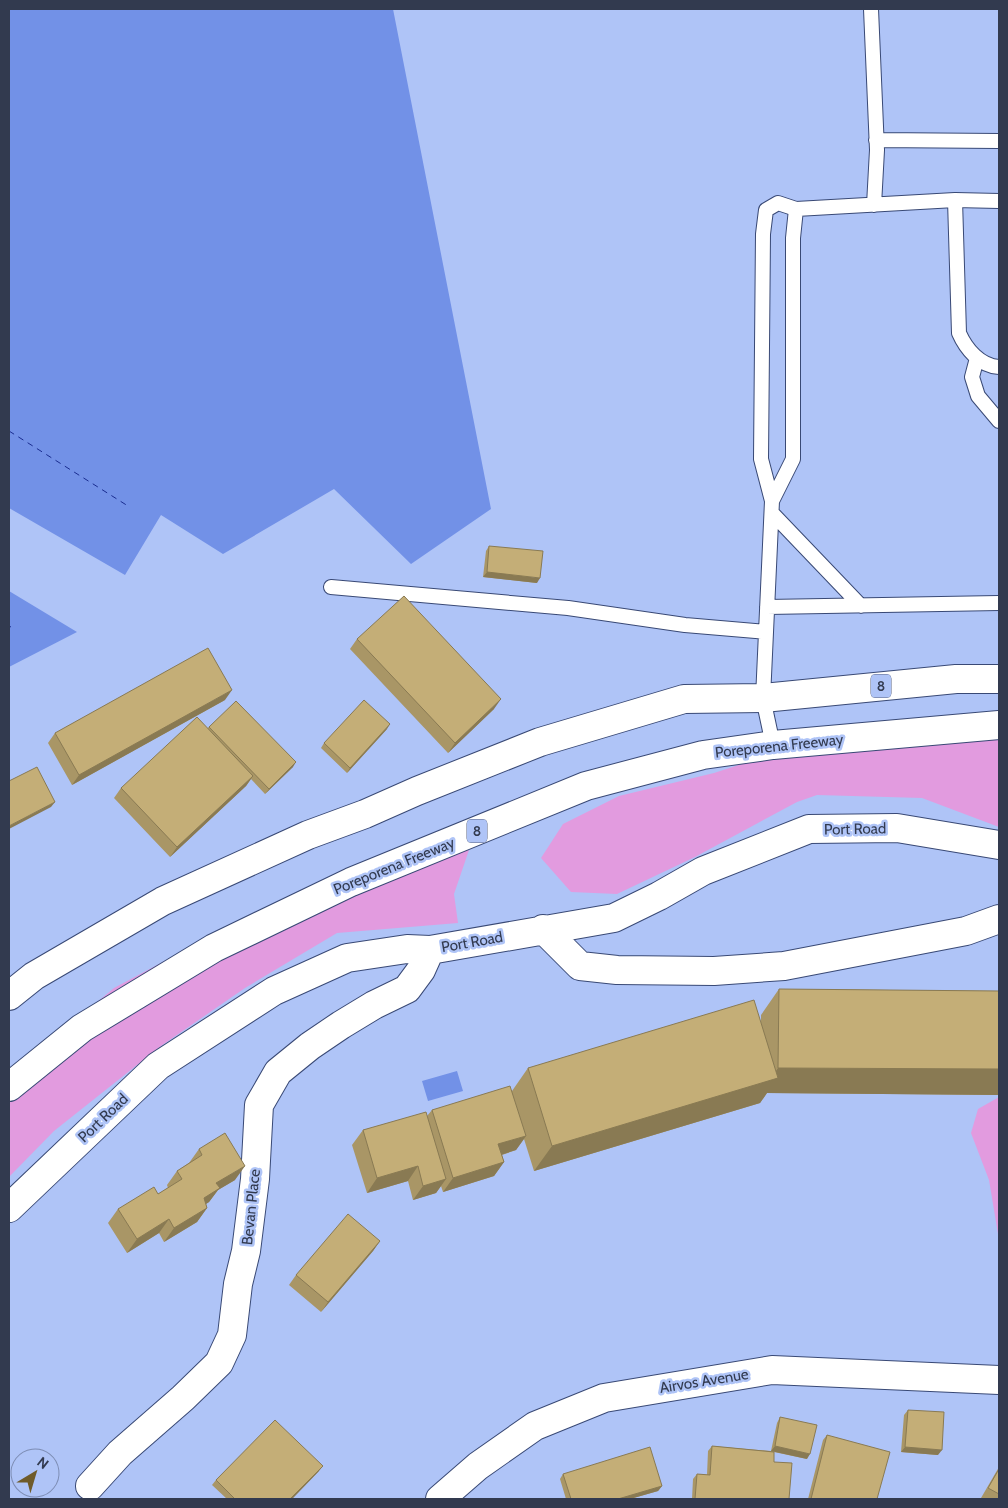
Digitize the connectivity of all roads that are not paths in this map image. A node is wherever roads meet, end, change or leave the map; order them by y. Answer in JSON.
{"nodes":[{"id":1,"x":871,"y":9,"type":"edge"},
{"id":2,"x":876,"y":140,"type":"junction"},
{"id":3,"x":999,"y":141,"type":"edge"},
{"id":4,"x":955,"y":200,"type":"junction"},
{"id":5,"x":999,"y":201,"type":"edge"},
{"id":6,"x":874,"y":205,"type":"junction"},
{"id":7,"x":796,"y":209,"type":"junction"},
{"id":8,"x":977,"y":358,"type":"junction"},
{"id":9,"x":999,"y":367,"type":"edge"},
{"id":10,"x":999,"y":421,"type":"edge"},
{"id":11,"x":772,"y":507,"type":"junction"},
{"id":12,"x":331,"y":587,"type":"dead end"},
{"id":13,"x":999,"y":603,"type":"edge"},
{"id":14,"x":860,"y":606,"type":"junction"},
{"id":15,"x":767,"y":607,"type":"junction"},
{"id":16,"x":766,"y":632,"type":"junction"},
{"id":17,"x":999,"y":679,"type":"edge"},
{"id":18,"x":763,"y":698,"type":"junction"},
{"id":19,"x":999,"y":725,"type":"edge"},
{"id":20,"x":773,"y":745,"type":"junction"},
{"id":21,"x":999,"y":845,"type":"edge"},
{"id":22,"x":999,"y":919,"type":"edge"},
{"id":23,"x":543,"y":929,"type":"junction"},
{"id":24,"x":430,"y":950,"type":"junction"},
{"id":25,"x":9,"y":996,"type":"edge"},
{"id":26,"x":9,"y":1087,"type":"edge"},
{"id":27,"x":9,"y":1208,"type":"edge"},
{"id":28,"x":999,"y":1380,"type":"edge"},
{"id":29,"x":90,"y":1486,"type":"dead end"},
{"id":30,"x":440,"y":1499,"type":"edge"}],
"edges":[{"from":1,"to":2,"type":"lane"},
{"from":2,"to":3,"type":"lane"},
{"from":2,"to":6,"type":"lane"},
{"from":4,"to":5,"type":"lane"},
{"from":4,"to":6,"type":"lane"},
{"from":4,"to":8,"type":"lane"},
{"from":6,"to":7,"type":"lane"},
{"from":7,"to":11,"type":"lane"},
{"from":7,"to":11,"type":"lane"},
{"from":8,"to":9,"type":"lane"},
{"from":8,"to":10,"type":"lane"},
{"from":11,"to":14,"type":"lane"},
{"from":11,"to":15,"type":"lane"},
{"from":12,"to":16,"type":"lane"},
{"from":13,"to":14,"type":"lane"},
{"from":14,"to":15,"type":"lane"},
{"from":15,"to":16,"type":"lane"},
{"from":16,"to":18,"type":"lane"},
{"from":17,"to":18,"type":"main road","number":"8"},
{"from":18,"to":20,"type":"lane"},
{"from":18,"to":25,"type":"main road","number":"8"},
{"from":19,"to":20,"type":"main road","name":"Poreporena Freeway","number":"8"},
{"from":20,"to":26,"type":"main road","name":"Poreporena Freeway","number":"8"},
{"from":21,"to":23,"type":"main road","name":"Port Road"},
{"from":22,"to":23,"type":"main road"},
{"from":23,"to":24,"type":"main road","name":"Port Road"},
{"from":24,"to":27,"type":"main road","name":"Port Road"},
{"from":24,"to":29,"type":"main road","name":"Bevan Place"},
{"from":28,"to":30,"type":"main road","name":"Airvos Avenue"}]}
